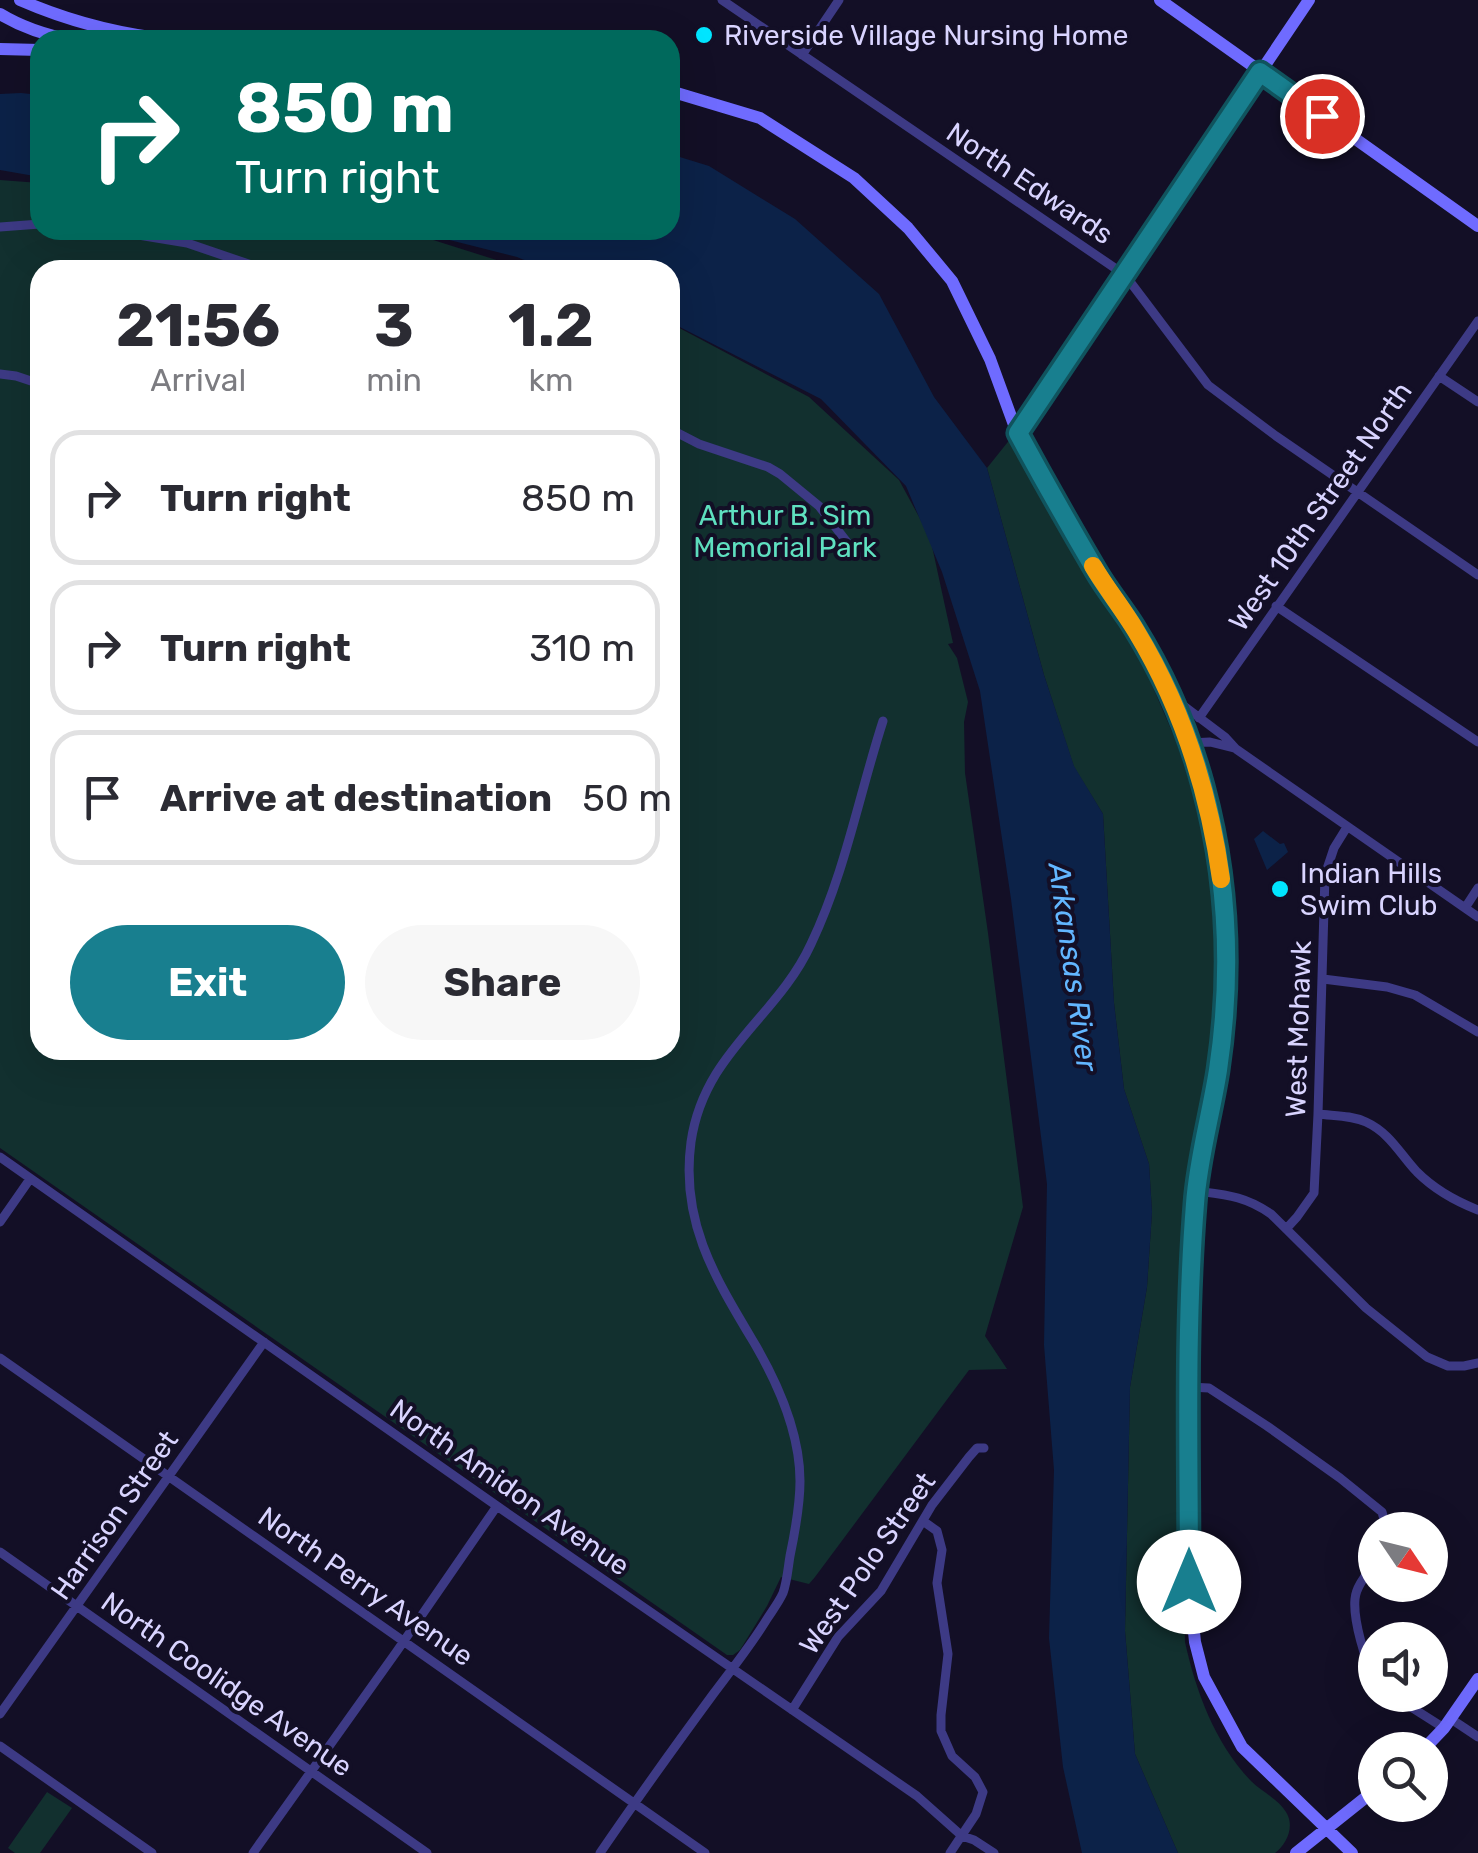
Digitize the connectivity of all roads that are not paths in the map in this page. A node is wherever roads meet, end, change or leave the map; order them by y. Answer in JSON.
{"nodes":[{"id":1,"x":20,"y":0,"type":"edge"},
{"id":2,"x":722,"y":0,"type":"edge"},
{"id":3,"x":839,"y":0,"type":"edge"},
{"id":4,"x":1160,"y":0,"type":"edge"},
{"id":5,"x":1309,"y":0,"type":"edge"},
{"id":6,"x":0,"y":14,"type":"edge"},
{"id":7,"x":32,"y":30,"type":"edge"},
{"id":8,"x":116,"y":30,"type":"edge"},
{"id":9,"x":0,"y":49,"type":"edge"},
{"id":10,"x":30,"y":50,"type":"edge"},
{"id":11,"x":802,"y":55,"type":"junction"},
{"id":12,"x":1260,"y":72,"type":"junction"},
{"id":13,"x":680,"y":94,"type":"edge"},
{"id":14,"x":30,"y":225,"type":"edge"},
{"id":15,"x":1478,"y":226,"type":"edge"},
{"id":16,"x":0,"y":227,"type":"edge"},
{"id":17,"x":170,"y":240,"type":"edge"},
{"id":18,"x":237,"y":260,"type":"edge"},
{"id":19,"x":1125,"y":275,"type":"junction"},
{"id":20,"x":1478,"y":321,"type":"edge"},
{"id":21,"x":0,"y":374,"type":"edge"},
{"id":22,"x":1439,"y":376,"type":"junction"},
{"id":23,"x":30,"y":381,"type":"edge"},
{"id":24,"x":1478,"y":402,"type":"edge"},
{"id":25,"x":1018,"y":433,"type":"junction"},
{"id":26,"x":680,"y":435,"type":"edge"},
{"id":27,"x":1357,"y":492,"type":"junction"},
{"id":28,"x":857,"y":556,"type":"dead end"},
{"id":29,"x":1478,"y":575,"type":"edge"},
{"id":30,"x":1276,"y":606,"type":"junction"},
{"id":31,"x":1171,"y":696,"type":"junction"},
{"id":32,"x":1199,"y":718,"type":"junction"},
{"id":33,"x":883,"y":721,"type":"dead end"},
{"id":34,"x":1478,"y":742,"type":"edge"},
{"id":35,"x":1188,"y":744,"type":"junction"},
{"id":36,"x":1236,"y":749,"type":"junction"},
{"id":37,"x":1347,"y":827,"type":"junction"},
{"id":38,"x":1478,"y":888,"type":"edge"},
{"id":39,"x":1464,"y":908,"type":"junction"},
{"id":40,"x":1478,"y":917,"type":"edge"},
{"id":41,"x":1323,"y":979,"type":"junction"},
{"id":42,"x":1478,"y":1032,"type":"edge"},
{"id":43,"x":1318,"y":1114,"type":"junction"},
{"id":44,"x":0,"y":1157,"type":"edge"},
{"id":45,"x":30,"y":1179,"type":"junction"},
{"id":46,"x":1196,"y":1191,"type":"junction"},
{"id":47,"x":1478,"y":1210,"type":"edge"},
{"id":48,"x":0,"y":1222,"type":"edge"},
{"id":49,"x":1286,"y":1228,"type":"junction"},
{"id":50,"x":264,"y":1342,"type":"junction"},
{"id":51,"x":0,"y":1358,"type":"edge"},
{"id":52,"x":1478,"y":1363,"type":"edge"},
{"id":53,"x":1189,"y":1387,"type":"junction"},
{"id":54,"x":984,"y":1448,"type":"dead end"},
{"id":55,"x":169,"y":1476,"type":"junction"},
{"id":56,"x":497,"y":1506,"type":"junction"},
{"id":57,"x":1382,"y":1512,"type":"edge"},
{"id":58,"x":923,"y":1521,"type":"junction"},
{"id":59,"x":0,"y":1552,"type":"edge"},
{"id":60,"x":1358,"y":1590,"type":"edge"},
{"id":61,"x":77,"y":1606,"type":"junction"},
{"id":62,"x":1358,"y":1631,"type":"edge"},
{"id":63,"x":404,"y":1640,"type":"junction"},
{"id":64,"x":732,"y":1669,"type":"junction"},
{"id":65,"x":1478,"y":1680,"type":"edge"},
{"id":66,"x":792,"y":1710,"type":"junction"},
{"id":67,"x":1425,"y":1712,"type":"edge"},
{"id":68,"x":0,"y":1714,"type":"edge"},
{"id":69,"x":1447,"y":1723,"type":"junction"},
{"id":70,"x":1439,"y":1732,"type":"edge"},
{"id":71,"x":1478,"y":1737,"type":"edge"},
{"id":72,"x":0,"y":1746,"type":"edge"},
{"id":73,"x":311,"y":1772,"type":"junction"},
{"id":74,"x":635,"y":1803,"type":"junction"},
{"id":75,"x":1358,"y":1803,"type":"edge"},
{"id":76,"x":1326,"y":1827,"type":"junction"},
{"id":77,"x":962,"y":1836,"type":"junction"},
{"id":78,"x":152,"y":1853,"type":"edge"},
{"id":79,"x":253,"y":1853,"type":"edge"},
{"id":80,"x":428,"y":1853,"type":"edge"},
{"id":81,"x":600,"y":1853,"type":"edge"},
{"id":82,"x":705,"y":1853,"type":"edge"},
{"id":83,"x":950,"y":1853,"type":"edge"},
{"id":84,"x":994,"y":1853,"type":"edge"},
{"id":85,"x":1296,"y":1853,"type":"edge"},
{"id":86,"x":1352,"y":1853,"type":"edge"}],
"edges":[{"from":1,"to":8,"type":"main road"},
{"from":2,"to":11,"type":"street","name":"North Edwards"},
{"from":3,"to":11,"type":"street"},
{"from":4,"to":12,"type":"main road"},
{"from":5,"to":12,"type":"main road"},
{"from":6,"to":7,"type":"main road"},
{"from":9,"to":10,"type":"main road"},
{"from":11,"to":19,"type":"street","name":"North Edwards"},
{"from":12,"to":15,"type":"main road"},
{"from":12,"to":19,"type":"main road"},
{"from":13,"to":25,"type":"main road"},
{"from":14,"to":16,"type":"street"},
{"from":17,"to":18,"type":"street"},
{"from":19,"to":25,"type":"main road"},
{"from":19,"to":27,"type":"street","name":"North Edwards"},
{"from":20,"to":22,"type":"street","name":"West 10th Street North"},
{"from":21,"to":23,"type":"street"},
{"from":22,"to":24,"type":"street"},
{"from":22,"to":27,"type":"street","name":"West 10th Street North"},
{"from":25,"to":31,"type":"main road"},
{"from":26,"to":28,"type":"street"},
{"from":27,"to":29,"type":"street","name":"North Edwards"},
{"from":27,"to":30,"type":"street","name":"West 10th Street North"},
{"from":30,"to":32,"type":"street","name":"West 10th Street North"},
{"from":30,"to":34,"type":"street"},
{"from":31,"to":32,"type":"street"},
{"from":31,"to":35,"type":"main road"},
{"from":32,"to":36,"type":"street"},
{"from":33,"to":64,"type":"street"},
{"from":35,"to":36,"type":"street"},
{"from":35,"to":46,"type":"main road"},
{"from":36,"to":37,"type":"street"},
{"from":37,"to":39,"type":"street"},
{"from":37,"to":41,"type":"street","name":"West Mohawk"},
{"from":38,"to":39,"type":"street"},
{"from":39,"to":40,"type":"street"},
{"from":41,"to":42,"type":"street"},
{"from":41,"to":43,"type":"street","name":"West Mohawk"},
{"from":43,"to":47,"type":"street"},
{"from":43,"to":49,"type":"street","name":"West Mohawk"},
{"from":44,"to":45,"type":"street","name":"North Amidon Avenue"},
{"from":45,"to":48,"type":"street"},
{"from":45,"to":50,"type":"street","name":"North Amidon Avenue"},
{"from":46,"to":49,"type":"street"},
{"from":46,"to":53,"type":"main road"},
{"from":49,"to":52,"type":"street"},
{"from":50,"to":55,"type":"street","name":"Harrison Street"},
{"from":50,"to":56,"type":"street","name":"North Amidon Avenue"},
{"from":51,"to":55,"type":"street","name":"North Perry Avenue"},
{"from":53,"to":57,"type":"street"},
{"from":53,"to":76,"type":"main road"},
{"from":54,"to":58,"type":"street","name":"West Polo Street"},
{"from":55,"to":61,"type":"street","name":"Harrison Street"},
{"from":55,"to":63,"type":"street","name":"North Perry Avenue"},
{"from":56,"to":63,"type":"street"},
{"from":56,"to":64,"type":"street","name":"North Amidon Avenue"},
{"from":58,"to":66,"type":"street","name":"West Polo Street"},
{"from":58,"to":77,"type":"street"},
{"from":59,"to":61,"type":"street","name":"North Coolidge Avenue"},
{"from":60,"to":62,"type":"street"},
{"from":61,"to":68,"type":"street","name":"Harrison Street"},
{"from":61,"to":73,"type":"street","name":"North Coolidge Avenue"},
{"from":63,"to":73,"type":"street"},
{"from":63,"to":74,"type":"street","name":"North Perry Avenue"},
{"from":64,"to":66,"type":"street","name":"North Amidon Avenue"},
{"from":64,"to":74,"type":"street"},
{"from":65,"to":69,"type":"main road"},
{"from":66,"to":77,"type":"street","name":"North Amidon Avenue"},
{"from":67,"to":69,"type":"street"},
{"from":69,"to":70,"type":"main road"},
{"from":69,"to":71,"type":"street"},
{"from":72,"to":78,"type":"street"},
{"from":73,"to":79,"type":"street"},
{"from":73,"to":80,"type":"street","name":"North Coolidge Avenue"},
{"from":74,"to":81,"type":"street"},
{"from":74,"to":82,"type":"street","name":"North Perry Avenue"},
{"from":75,"to":76,"type":"main road"},
{"from":76,"to":85,"type":"main road"},
{"from":76,"to":86,"type":"main road"},
{"from":77,"to":83,"type":"street"},
{"from":77,"to":84,"type":"street","name":"North Amidon Avenue"}]}
